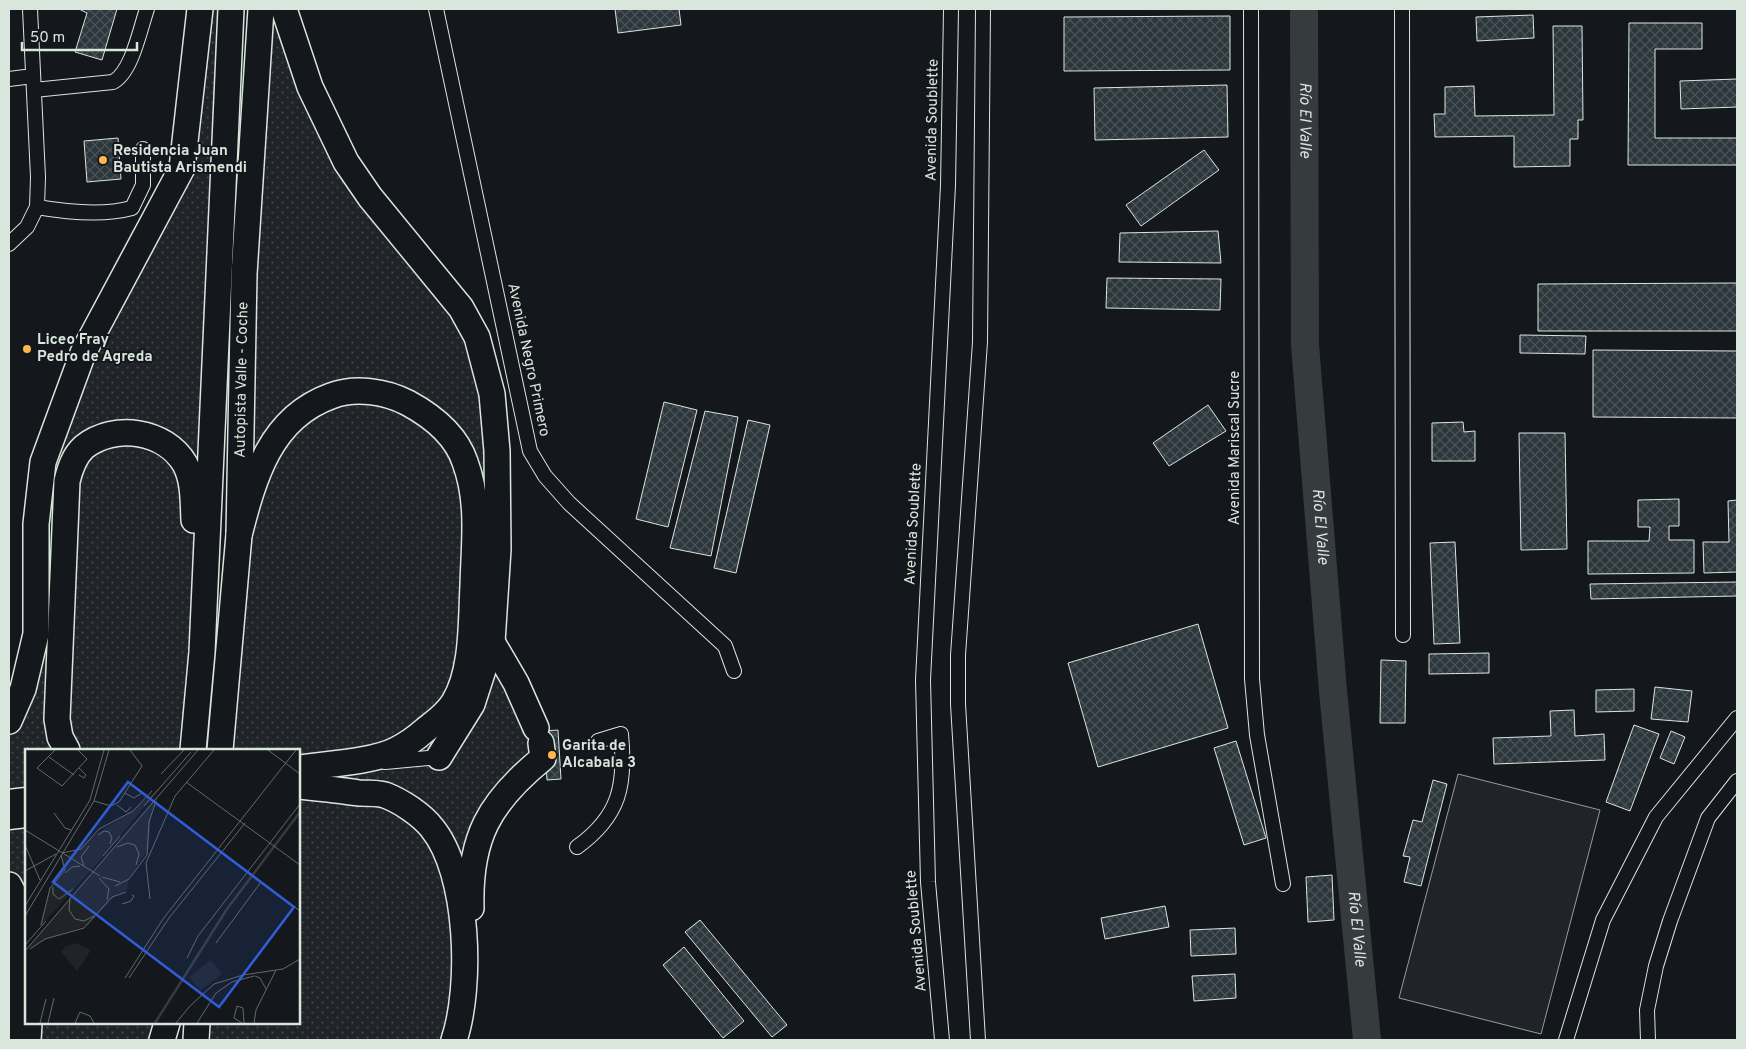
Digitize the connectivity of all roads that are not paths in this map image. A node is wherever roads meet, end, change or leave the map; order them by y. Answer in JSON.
{"nodes":[{"id":1,"x":30,"y":9,"type":"edge"},
{"id":2,"x":147,"y":9,"type":"edge"},
{"id":3,"x":200,"y":9,"type":"edge"},
{"id":4,"x":231,"y":9,"type":"edge"},
{"id":5,"x":261,"y":9,"type":"edge"},
{"id":6,"x":284,"y":9,"type":"edge"},
{"id":7,"x":436,"y":9,"type":"edge"},
{"id":8,"x":951,"y":9,"type":"edge"},
{"id":9,"x":983,"y":9,"type":"edge"},
{"id":10,"x":1251,"y":9,"type":"edge"},
{"id":11,"x":1402,"y":9,"type":"edge"},
{"id":12,"x":9,"y":79,"type":"edge"},
{"id":13,"x":34,"y":83,"type":"junction"},
{"id":14,"x":143,"y":149,"type":"dead end"},
{"id":15,"x":36,"y":207,"type":"junction"},
{"id":16,"x":9,"y":244,"type":"edge"},
{"id":17,"x":239,"y":535,"type":"junction"},
{"id":18,"x":1403,"y":635,"type":"dead end"},
{"id":19,"x":492,"y":642,"type":"junction"},
{"id":20,"x":202,"y":652,"type":"junction"},
{"id":21,"x":734,"y":670,"type":"dead end"},
{"id":22,"x":1737,"y":718,"type":"edge"},
{"id":23,"x":9,"y":721,"type":"edge"},
{"id":24,"x":598,"y":741,"type":"dead end"},
{"id":25,"x":66,"y":749,"type":"edge"},
{"id":26,"x":193,"y":749,"type":"edge"},
{"id":27,"x":220,"y":749,"type":"edge"},
{"id":28,"x":439,"y":757,"type":"joint"},
{"id":29,"x":300,"y":769,"type":"edge"},
{"id":30,"x":300,"y":769,"type":"edge"},
{"id":31,"x":1737,"y":782,"type":"edge"},
{"id":32,"x":300,"y":786,"type":"edge"},
{"id":33,"x":25,"y":799,"type":"edge"},
{"id":34,"x":9,"y":801,"type":"edge"},
{"id":35,"x":25,"y":816,"type":"edge"},
{"id":36,"x":9,"y":818,"type":"edge"},
{"id":37,"x":577,"y":848,"type":"dead end"},
{"id":38,"x":1283,"y":884,"type":"dead end"},
{"id":39,"x":9,"y":885,"type":"edge"},
{"id":40,"x":29,"y":1024,"type":"edge"},
{"id":41,"x":167,"y":1024,"type":"edge"},
{"id":42,"x":171,"y":1024,"type":"edge"},
{"id":43,"x":197,"y":1024,"type":"edge"},
{"id":44,"x":9,"y":1037,"type":"edge"},
{"id":45,"x":28,"y":1040,"type":"edge"},
{"id":46,"x":162,"y":1040,"type":"edge"},
{"id":47,"x":170,"y":1040,"type":"edge"},
{"id":48,"x":196,"y":1040,"type":"edge"},
{"id":49,"x":454,"y":1040,"type":"edge"},
{"id":50,"x":465,"y":1040,"type":"edge"},
{"id":51,"x":942,"y":1040,"type":"edge"},
{"id":52,"x":978,"y":1040,"type":"edge"},
{"id":53,"x":1566,"y":1040,"type":"edge"},
{"id":54,"x":1648,"y":1040,"type":"edge"}],
"edges":[{"from":1,"to":13,"type":"street"},
{"from":2,"to":13,"type":"street"},
{"from":3,"to":23,"type":"highway"},
{"from":4,"to":20,"type":"highway","name":"Autopista Valle - Coche"},
{"from":5,"to":17,"type":"highway","name":"Autopista Valle - Coche"},
{"from":6,"to":19,"type":"highway"},
{"from":7,"to":21,"type":"street","name":"Avenida Negro Primero"},
{"from":8,"to":51,"type":"street","name":"Avenida Soublette"},
{"from":9,"to":52,"type":"street"},
{"from":10,"to":38,"type":"street","name":"Avenida Mariscal Sucre"},
{"from":11,"to":18,"type":"street"},
{"from":12,"to":13,"type":"street"},
{"from":13,"to":15,"type":"street"},
{"from":14,"to":15,"type":"street"},
{"from":15,"to":16,"type":"street"},
{"from":17,"to":27,"type":"highway","name":"Autopista Valle - Coche"},
{"from":17,"to":29,"type":"highway"},
{"from":19,"to":28,"type":"highway"},
{"from":19,"to":50,"type":"highway"},
{"from":20,"to":25,"type":"highway"},
{"from":20,"to":26,"type":"highway","name":"Autopista Valle - Coche"},
{"from":22,"to":53,"type":"street"},
{"from":24,"to":37,"type":"street"},
{"from":28,"to":30,"type":"street"},
{"from":31,"to":54,"type":"street"},
{"from":32,"to":49,"type":"highway"},
{"from":33,"to":34,"type":"main road"},
{"from":35,"to":36,"type":"main road"},
{"from":39,"to":44,"type":"highway"},
{"from":40,"to":45,"type":"highway"},
{"from":41,"to":46,"type":"highway"},
{"from":42,"to":47,"type":"highway"},
{"from":43,"to":48,"type":"highway"}]}
